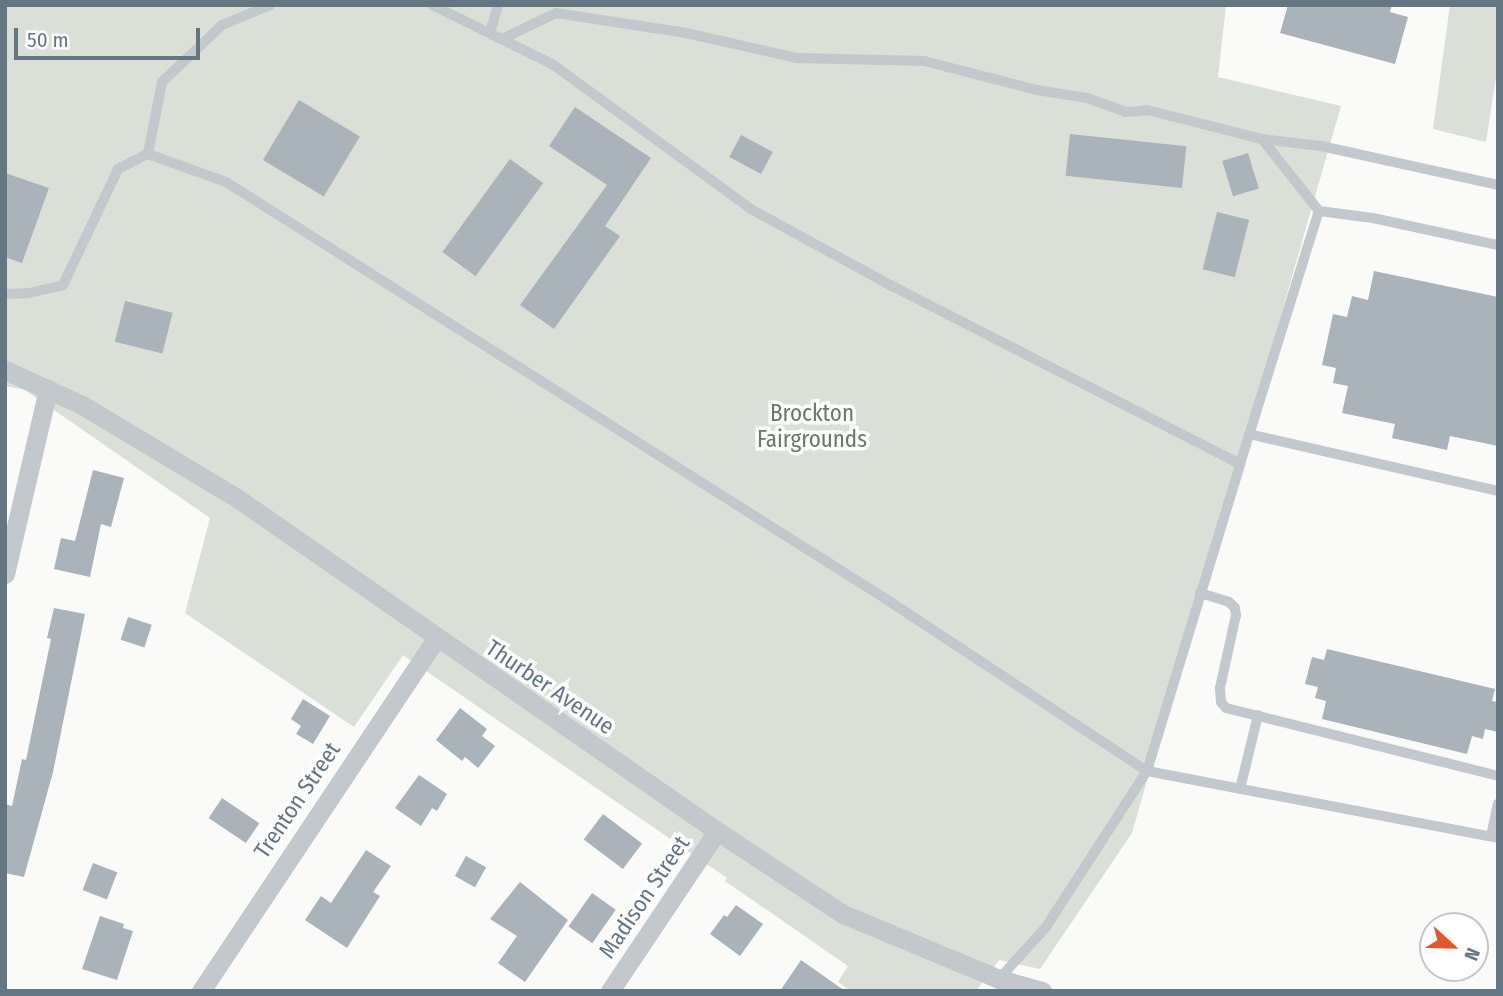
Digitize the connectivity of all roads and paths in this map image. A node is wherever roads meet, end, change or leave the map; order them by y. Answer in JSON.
{"nodes":[{"id":1,"x":270,"y":5,"type":"edge"},
{"id":2,"x":432,"y":5,"type":"edge"},
{"id":3,"x":498,"y":5,"type":"edge"},
{"id":4,"x":490,"y":33,"type":"junction"},
{"id":5,"x":502,"y":40,"type":"junction"},
{"id":6,"x":1262,"y":139,"type":"junction"},
{"id":7,"x":148,"y":154,"type":"junction"},
{"id":8,"x":1498,"y":185,"type":"edge"},
{"id":9,"x":1319,"y":211,"type":"junction"},
{"id":10,"x":1498,"y":245,"type":"edge"},
{"id":11,"x":5,"y":294,"type":"edge"},
{"id":12,"x":5,"y":370,"type":"edge"},
{"id":13,"x":48,"y":389,"type":"junction"},
{"id":14,"x":1249,"y":434,"type":"junction"},
{"id":15,"x":1240,"y":464,"type":"junction"},
{"id":16,"x":1498,"y":491,"type":"edge"},
{"id":17,"x":5,"y":574,"type":"edge"},
{"id":18,"x":1200,"y":593,"type":"junction"},
{"id":19,"x":436,"y":638,"type":"junction"},
{"id":20,"x":1258,"y":715,"type":"junction"},
{"id":21,"x":1147,"y":771,"type":"junction"},
{"id":22,"x":1498,"y":776,"type":"edge"},
{"id":23,"x":1240,"y":789,"type":"junction"},
{"id":24,"x":1498,"y":804,"type":"edge"},
{"id":25,"x":717,"y":831,"type":"junction"},
{"id":26,"x":1494,"y":837,"type":"edge"},
{"id":27,"x":995,"y":985,"type":"edge"},
{"id":28,"x":201,"y":991,"type":"edge"},
{"id":29,"x":610,"y":991,"type":"edge"},
{"id":30,"x":1042,"y":991,"type":"edge"}],
"edges":[{"from":1,"to":7,"type":"lane"},
{"from":2,"to":4,"type":"lane"},
{"from":3,"to":4,"type":"lane"},
{"from":4,"to":5,"type":"lane"},
{"from":5,"to":6,"type":"lane"},
{"from":5,"to":15,"type":"lane"},
{"from":6,"to":8,"type":"lane"},
{"from":6,"to":9,"type":"lane"},
{"from":7,"to":11,"type":"lane"},
{"from":7,"to":21,"type":"lane"},
{"from":9,"to":10,"type":"lane"},
{"from":9,"to":14,"type":"lane"},
{"from":12,"to":13,"type":"street","name":"Thurber Avenue"},
{"from":13,"to":17,"type":"street"},
{"from":13,"to":19,"type":"street","name":"Thurber Avenue"},
{"from":14,"to":15,"type":"lane"},
{"from":14,"to":16,"type":"lane"},
{"from":15,"to":18,"type":"lane"},
{"from":18,"to":20,"type":"lane"},
{"from":18,"to":21,"type":"lane"},
{"from":19,"to":25,"type":"street","name":"Thurber Avenue"},
{"from":19,"to":28,"type":"street","name":"Trenton Street"},
{"from":20,"to":22,"type":"lane"},
{"from":20,"to":23,"type":"lane"},
{"from":21,"to":23,"type":"lane"},
{"from":21,"to":27,"type":"lane"},
{"from":23,"to":26,"type":"lane"},
{"from":24,"to":26,"type":"lane"},
{"from":25,"to":27,"type":"street","name":"Thurber Avenue"},
{"from":25,"to":29,"type":"street","name":"Madison Street"},
{"from":27,"to":30,"type":"street","name":"Thurber Avenue"}]}
